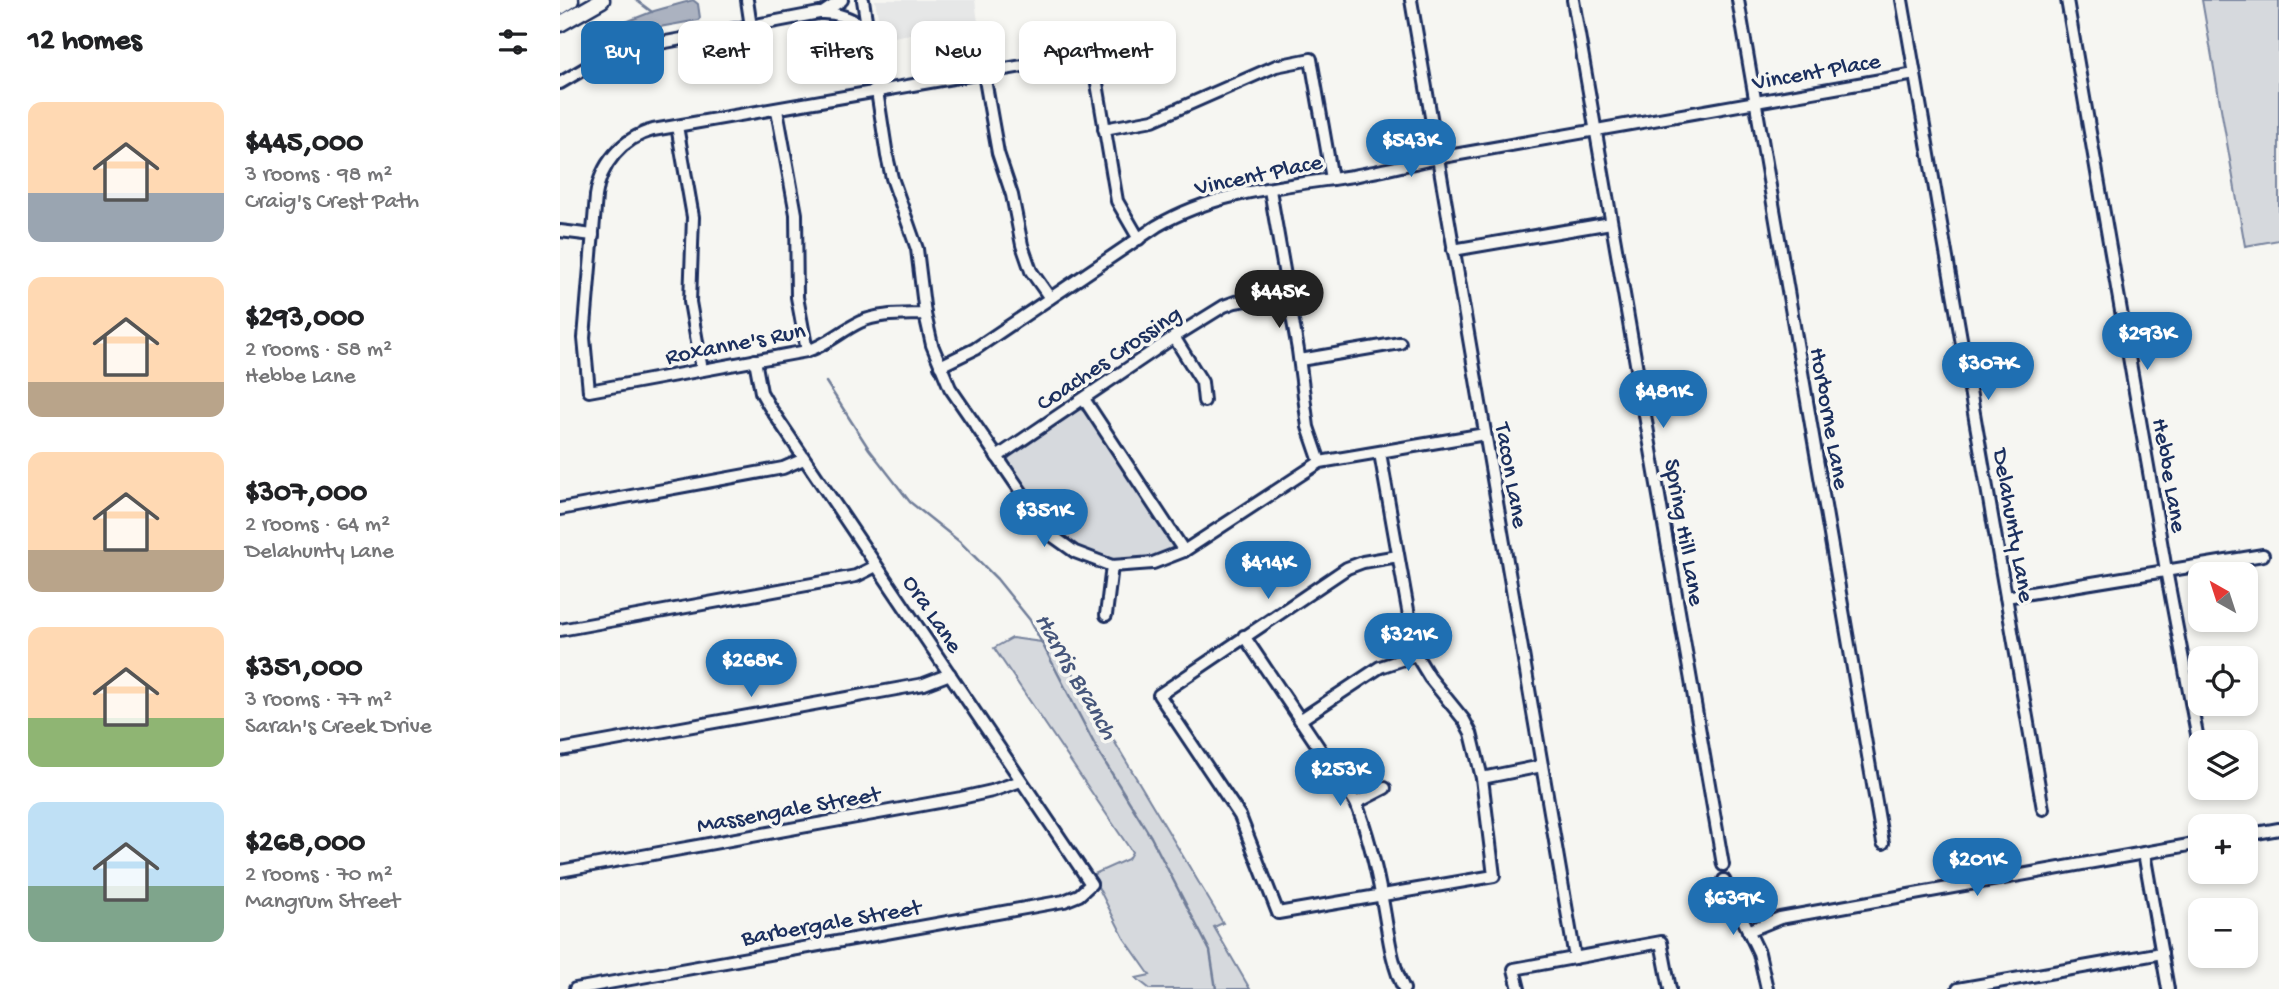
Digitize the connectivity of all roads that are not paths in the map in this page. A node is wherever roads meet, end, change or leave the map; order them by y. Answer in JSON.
{"nodes":[{"id":1,"x":571,"y":0,"type":"edge"},
{"id":2,"x":602,"y":0,"type":"edge"},
{"id":3,"x":747,"y":0,"type":"edge"},
{"id":4,"x":817,"y":0,"type":"edge"},
{"id":5,"x":842,"y":0,"type":"edge"},
{"id":6,"x":863,"y":0,"type":"edge"},
{"id":7,"x":1411,"y":0,"type":"edge"},
{"id":8,"x":1573,"y":0,"type":"edge"},
{"id":9,"x":1738,"y":0,"type":"edge"},
{"id":10,"x":1902,"y":0,"type":"edge"},
{"id":11,"x":2067,"y":0,"type":"edge"},
{"id":12,"x":560,"y":7,"type":"edge"},
{"id":13,"x":822,"y":13,"type":"junction"},
{"id":14,"x":750,"y":21,"type":"edge"},
{"id":15,"x":855,"y":21,"type":"edge"},
{"id":16,"x":865,"y":21,"type":"edge"},
{"id":17,"x":773,"y":23,"type":"edge"},
{"id":18,"x":560,"y":24,"type":"edge"},
{"id":19,"x":678,"y":40,"type":"edge"},
{"id":20,"x":1005,"y":70,"type":"edge"},
{"id":21,"x":1915,"y":74,"type":"junction"},
{"id":22,"x":560,"y":83,"type":"edge"},
{"id":23,"x":875,"y":84,"type":"edge"},
{"id":24,"x":928,"y":84,"type":"edge"},
{"id":25,"x":986,"y":84,"type":"edge"},
{"id":26,"x":877,"y":93,"type":"junction"},
{"id":27,"x":1754,"y":103,"type":"junction"},
{"id":28,"x":777,"y":110,"type":"junction"},
{"id":29,"x":677,"y":126,"type":"junction"},
{"id":30,"x":1104,"y":129,"type":"junction"},
{"id":31,"x":1596,"y":130,"type":"junction"},
{"id":32,"x":1437,"y":158,"type":"junction"},
{"id":33,"x":1332,"y":179,"type":"junction"},
{"id":34,"x":1270,"y":190,"type":"junction"},
{"id":35,"x":1611,"y":223,"type":"junction"},
{"id":36,"x":560,"y":231,"type":"edge"},
{"id":37,"x":593,"y":235,"type":"junction"},
{"id":38,"x":1139,"y":239,"type":"junction"},
{"id":39,"x":1453,"y":250,"type":"junction"},
{"id":40,"x":1289,"y":293,"type":"junction"},
{"id":41,"x":1049,"y":298,"type":"junction"},
{"id":42,"x":925,"y":314,"type":"junction"},
{"id":43,"x":1174,"y":337,"type":"junction"},
{"id":44,"x":1400,"y":343,"type":"dead end"},
{"id":45,"x":807,"y":351,"type":"junction"},
{"id":46,"x":755,"y":360,"type":"junction"},
{"id":47,"x":1300,"y":360,"type":"junction"},
{"id":48,"x":940,"y":366,"type":"junction"},
{"id":49,"x":702,"y":370,"type":"junction"},
{"id":50,"x":1084,"y":399,"type":"junction"},
{"id":51,"x":1204,"y":401,"type":"dead end"},
{"id":52,"x":1485,"y":434,"type":"junction"},
{"id":53,"x":1380,"y":453,"type":"junction"},
{"id":54,"x":997,"y":457,"type":"junction"},
{"id":55,"x":804,"y":458,"type":"junction"},
{"id":56,"x":1320,"y":462,"type":"junction"},
{"id":57,"x":560,"y":509,"type":"edge"},
{"id":58,"x":1184,"y":551,"type":"junction"},
{"id":59,"x":2263,"y":555,"type":"dead end"},
{"id":60,"x":1398,"y":556,"type":"junction"},
{"id":61,"x":876,"y":566,"type":"junction"},
{"id":62,"x":1112,"y":566,"type":"junction"},
{"id":63,"x":2166,"y":570,"type":"junction"},
{"id":64,"x":2006,"y":597,"type":"junction"},
{"id":65,"x":1106,"y":615,"type":"dead end"},
{"id":66,"x":560,"y":630,"type":"edge"},
{"id":67,"x":1244,"y":636,"type":"junction"},
{"id":68,"x":1416,"y":655,"type":"junction"},
{"id":69,"x":950,"y":674,"type":"junction"},
{"id":70,"x":1300,"y":720,"type":"junction"},
{"id":71,"x":2196,"y":730,"type":"edge"},
{"id":72,"x":560,"y":750,"type":"edge"},
{"id":73,"x":1542,"y":766,"type":"junction"},
{"id":74,"x":1482,"y":778,"type":"junction"},
{"id":75,"x":1021,"y":781,"type":"junction"},
{"id":76,"x":1385,"y":788,"type":"dead end"},
{"id":77,"x":1356,"y":803,"type":"junction"},
{"id":78,"x":2043,"y":810,"type":"dead end"},
{"id":79,"x":2279,"y":829,"type":"edge"},
{"id":80,"x":2258,"y":833,"type":"edge"},
{"id":81,"x":1883,"y":843,"type":"dead end"},
{"id":82,"x":2188,"y":845,"type":"edge"},
{"id":83,"x":2144,"y":853,"type":"junction"},
{"id":84,"x":1723,"y":865,"type":"dead end"},
{"id":85,"x":560,"y":871,"type":"edge"},
{"id":86,"x":1724,"y":880,"type":"dead end"},
{"id":87,"x":1091,"y":884,"type":"joint"},
{"id":88,"x":1382,"y":896,"type":"junction"},
{"id":89,"x":1748,"y":931,"type":"junction"},
{"id":90,"x":2162,"y":953,"type":"junction"},
{"id":91,"x":1575,"y":958,"type":"junction"},
{"id":92,"x":575,"y":989,"type":"edge"},
{"id":93,"x":1404,"y":989,"type":"edge"},
{"id":94,"x":1519,"y":989,"type":"edge"},
{"id":95,"x":1670,"y":989,"type":"edge"},
{"id":96,"x":1767,"y":989,"type":"edge"},
{"id":97,"x":1958,"y":989,"type":"edge"},
{"id":98,"x":2168,"y":989,"type":"edge"}],
"edges":[{"from":1,"to":12,"type":"main road"},
{"from":2,"to":18,"type":"main road"},
{"from":3,"to":14,"type":"street"},
{"from":4,"to":13,"type":"street"},
{"from":5,"to":13,"type":"street"},
{"from":6,"to":16,"type":"street"},
{"from":7,"to":32,"type":"street","name":"Tacon Lane"},
{"from":8,"to":31,"type":"street","name":"Spring Hill Lane"},
{"from":9,"to":27,"type":"street","name":"Horborne Lane"},
{"from":10,"to":21,"type":"street","name":"Delahunty Lane"},
{"from":11,"to":63,"type":"street","name":"Hebbe Lane"},
{"from":13,"to":15,"type":"street"},
{"from":13,"to":17,"type":"street"},
{"from":19,"to":22,"type":"street"},
{"from":20,"to":30,"type":"street"},
{"from":21,"to":27,"type":"street","name":"Vincent Place"},
{"from":21,"to":64,"type":"street","name":"Delahunty Lane"},
{"from":23,"to":26,"type":"street"},
{"from":24,"to":26,"type":"street"},
{"from":25,"to":41,"type":"street"},
{"from":26,"to":28,"type":"street"},
{"from":26,"to":42,"type":"street"},
{"from":27,"to":31,"type":"street","name":"Vincent Place"},
{"from":27,"to":81,"type":"street","name":"Horborne Lane"},
{"from":28,"to":29,"type":"street"},
{"from":28,"to":45,"type":"street"},
{"from":29,"to":37,"type":"street"},
{"from":29,"to":49,"type":"street"},
{"from":30,"to":33,"type":"street"},
{"from":30,"to":38,"type":"street"},
{"from":31,"to":32,"type":"street","name":"Vincent Place"},
{"from":31,"to":35,"type":"street","name":"Spring Hill Lane"},
{"from":32,"to":33,"type":"street","name":"Vincent Place"},
{"from":32,"to":39,"type":"street","name":"Tacon Lane"},
{"from":33,"to":34,"type":"street","name":"Vincent Place"},
{"from":34,"to":38,"type":"street","name":"Vincent Place"},
{"from":34,"to":40,"type":"street"},
{"from":35,"to":39,"type":"street"},
{"from":35,"to":84,"type":"street","name":"Spring Hill Lane"},
{"from":36,"to":37,"type":"street"},
{"from":37,"to":49,"type":"street","name":"Roxanne's Run"},
{"from":38,"to":41,"type":"street","name":"Vincent Place"},
{"from":39,"to":52,"type":"street","name":"Tacon Lane"},
{"from":40,"to":43,"type":"street","name":"Coaches Crossing"},
{"from":40,"to":47,"type":"street"},
{"from":41,"to":48,"type":"street","name":"Vincent Place"},
{"from":42,"to":45,"type":"street","name":"Roxanne's Run"},
{"from":42,"to":48,"type":"street"},
{"from":43,"to":50,"type":"street","name":"Coaches Crossing"},
{"from":43,"to":51,"type":"street"},
{"from":44,"to":47,"type":"street"},
{"from":45,"to":46,"type":"street","name":"Roxanne's Run"},
{"from":46,"to":49,"type":"street","name":"Roxanne's Run"},
{"from":46,"to":55,"type":"street","name":"Ora Lane"},
{"from":47,"to":56,"type":"street"},
{"from":48,"to":54,"type":"street"},
{"from":50,"to":54,"type":"street","name":"Coaches Crossing"},
{"from":50,"to":58,"type":"street"},
{"from":52,"to":53,"type":"street"},
{"from":52,"to":73,"type":"street","name":"Tacon Lane"},
{"from":53,"to":56,"type":"street"},
{"from":53,"to":60,"type":"street"},
{"from":54,"to":62,"type":"street"},
{"from":55,"to":57,"type":"street"},
{"from":55,"to":61,"type":"street","name":"Ora Lane"},
{"from":56,"to":58,"type":"street"},
{"from":58,"to":62,"type":"street"},
{"from":59,"to":63,"type":"street"},
{"from":60,"to":67,"type":"street"},
{"from":60,"to":68,"type":"street"},
{"from":61,"to":66,"type":"street"},
{"from":61,"to":69,"type":"street","name":"Ora Lane"},
{"from":62,"to":65,"type":"street"},
{"from":63,"to":64,"type":"street"},
{"from":63,"to":71,"type":"street","name":"Hebbe Lane"},
{"from":64,"to":78,"type":"street","name":"Delahunty Lane"},
{"from":67,"to":70,"type":"street"},
{"from":67,"to":88,"type":"street"},
{"from":68,"to":70,"type":"street"},
{"from":68,"to":74,"type":"street"},
{"from":69,"to":72,"type":"street"},
{"from":69,"to":75,"type":"street","name":"Ora Lane"},
{"from":70,"to":77,"type":"street"},
{"from":73,"to":74,"type":"street"},
{"from":73,"to":91,"type":"street","name":"Tacon Lane"},
{"from":74,"to":88,"type":"street"},
{"from":75,"to":85,"type":"street","name":"Massengale Street"},
{"from":75,"to":87,"type":"street","name":"Ora Lane"},
{"from":76,"to":77,"type":"street"},
{"from":77,"to":88,"type":"street"},
{"from":79,"to":80,"type":"street"},
{"from":82,"to":83,"type":"street"},
{"from":83,"to":89,"type":"street"},
{"from":83,"to":90,"type":"street"},
{"from":86,"to":89,"type":"street"},
{"from":87,"to":92,"type":"street","name":"Barbergale Street"},
{"from":88,"to":93,"type":"street"},
{"from":89,"to":96,"type":"street"},
{"from":90,"to":97,"type":"street"},
{"from":90,"to":98,"type":"street"},
{"from":91,"to":94,"type":"street"},
{"from":91,"to":95,"type":"street"}]}
